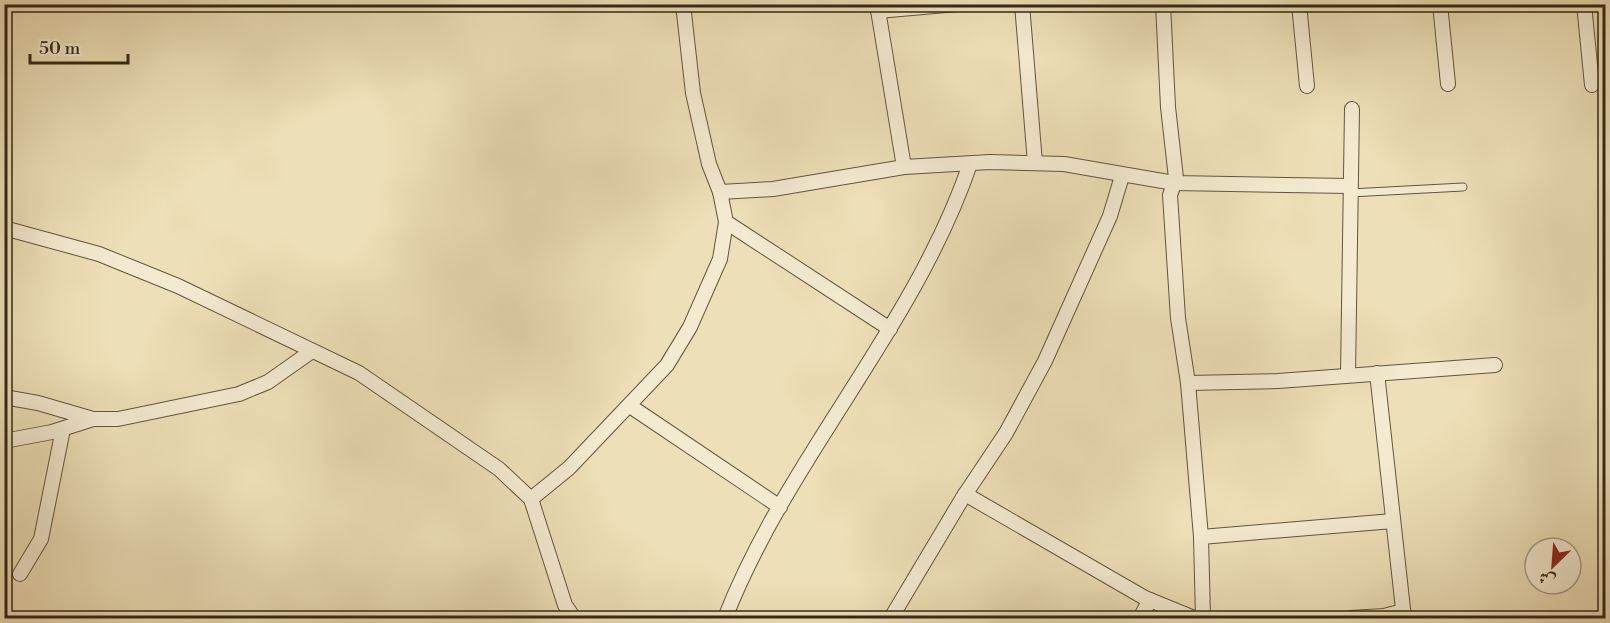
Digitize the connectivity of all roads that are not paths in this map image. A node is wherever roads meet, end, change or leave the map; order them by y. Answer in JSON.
{"nodes":[{"id":1,"x":683,"y":4,"type":"edge"},
{"id":2,"x":957,"y":4,"type":"edge"},
{"id":3,"x":1022,"y":4,"type":"edge"},
{"id":4,"x":1162,"y":4,"type":"edge"},
{"id":5,"x":1299,"y":4,"type":"edge"},
{"id":6,"x":1440,"y":4,"type":"edge"},
{"id":7,"x":1584,"y":4,"type":"edge"},
{"id":8,"x":877,"y":8,"type":"edge"},
{"id":9,"x":1448,"y":84,"type":"dead end"},
{"id":10,"x":1592,"y":85,"type":"dead end"},
{"id":11,"x":1307,"y":86,"type":"dead end"},
{"id":12,"x":1352,"y":109,"type":"dead end"},
{"id":13,"x":1035,"y":163,"type":"junction"},
{"id":14,"x":970,"y":164,"type":"junction"},
{"id":15,"x":903,"y":167,"type":"junction"},
{"id":16,"x":1122,"y":176,"type":"junction"},
{"id":17,"x":1174,"y":183,"type":"junction"},
{"id":18,"x":1463,"y":187,"type":"dead end"},
{"id":19,"x":1350,"y":189,"type":"junction"},
{"id":20,"x":720,"y":192,"type":"junction"},
{"id":21,"x":726,"y":222,"type":"junction"},
{"id":22,"x":4,"y":228,"type":"edge"},
{"id":23,"x":890,"y":329,"type":"junction"},
{"id":24,"x":312,"y":351,"type":"junction"},
{"id":25,"x":1495,"y":365,"type":"dead end"},
{"id":26,"x":1377,"y":373,"type":"junction"},
{"id":27,"x":1348,"y":375,"type":"junction"},
{"id":28,"x":1188,"y":383,"type":"junction"},
{"id":29,"x":4,"y":397,"type":"edge"},
{"id":30,"x":630,"y":406,"type":"junction"},
{"id":31,"x":93,"y":419,"type":"junction"},
{"id":32,"x":63,"y":429,"type":"junction"},
{"id":33,"x":4,"y":441,"type":"edge"},
{"id":34,"x":965,"y":494,"type":"junction"},
{"id":35,"x":531,"y":499,"type":"junction"},
{"id":36,"x":780,"y":507,"type":"junction"},
{"id":37,"x":1393,"y":521,"type":"junction"},
{"id":38,"x":1201,"y":537,"type":"junction"},
{"id":39,"x":20,"y":574,"type":"dead end"},
{"id":40,"x":1150,"y":600,"type":"junction"},
{"id":41,"x":1404,"y":615,"type":"edge"},
{"id":42,"x":574,"y":618,"type":"edge"},
{"id":43,"x":725,"y":618,"type":"edge"},
{"id":44,"x":891,"y":618,"type":"edge"},
{"id":45,"x":1140,"y":618,"type":"edge"},
{"id":46,"x":1194,"y":618,"type":"edge"},
{"id":47,"x":1203,"y":618,"type":"edge"},
{"id":48,"x":1351,"y":618,"type":"edge"}],
"edges":[{"from":1,"to":20,"type":"street"},
{"from":2,"to":8,"type":"street"},
{"from":3,"to":13,"type":"street"},
{"from":4,"to":17,"type":"street"},
{"from":5,"to":11,"type":"street"},
{"from":6,"to":9,"type":"street"},
{"from":7,"to":10,"type":"street"},
{"from":8,"to":15,"type":"street"},
{"from":12,"to":19,"type":"street"},
{"from":13,"to":14,"type":"street"},
{"from":13,"to":16,"type":"street"},
{"from":14,"to":15,"type":"street"},
{"from":14,"to":23,"type":"street"},
{"from":15,"to":20,"type":"street"},
{"from":16,"to":17,"type":"street"},
{"from":16,"to":34,"type":"street"},
{"from":17,"to":19,"type":"street"},
{"from":17,"to":28,"type":"street"},
{"from":18,"to":19,"type":"lane"},
{"from":19,"to":27,"type":"street"},
{"from":20,"to":21,"type":"street"},
{"from":21,"to":23,"type":"street"},
{"from":21,"to":30,"type":"street"},
{"from":22,"to":24,"type":"street"},
{"from":23,"to":36,"type":"street"},
{"from":24,"to":31,"type":"street"},
{"from":24,"to":35,"type":"street"},
{"from":25,"to":26,"type":"street"},
{"from":26,"to":27,"type":"street"},
{"from":26,"to":37,"type":"street"},
{"from":27,"to":28,"type":"street"},
{"from":28,"to":38,"type":"street"},
{"from":29,"to":31,"type":"street"},
{"from":30,"to":35,"type":"street"},
{"from":30,"to":36,"type":"street"},
{"from":31,"to":32,"type":"street"},
{"from":32,"to":33,"type":"street"},
{"from":32,"to":39,"type":"street"},
{"from":34,"to":40,"type":"street"},
{"from":34,"to":44,"type":"street"},
{"from":35,"to":42,"type":"street"},
{"from":36,"to":43,"type":"street"},
{"from":37,"to":38,"type":"street"},
{"from":37,"to":41,"type":"street"},
{"from":38,"to":47,"type":"street"},
{"from":40,"to":45,"type":"street"},
{"from":40,"to":46,"type":"street"},
{"from":41,"to":48,"type":"street"}]}
